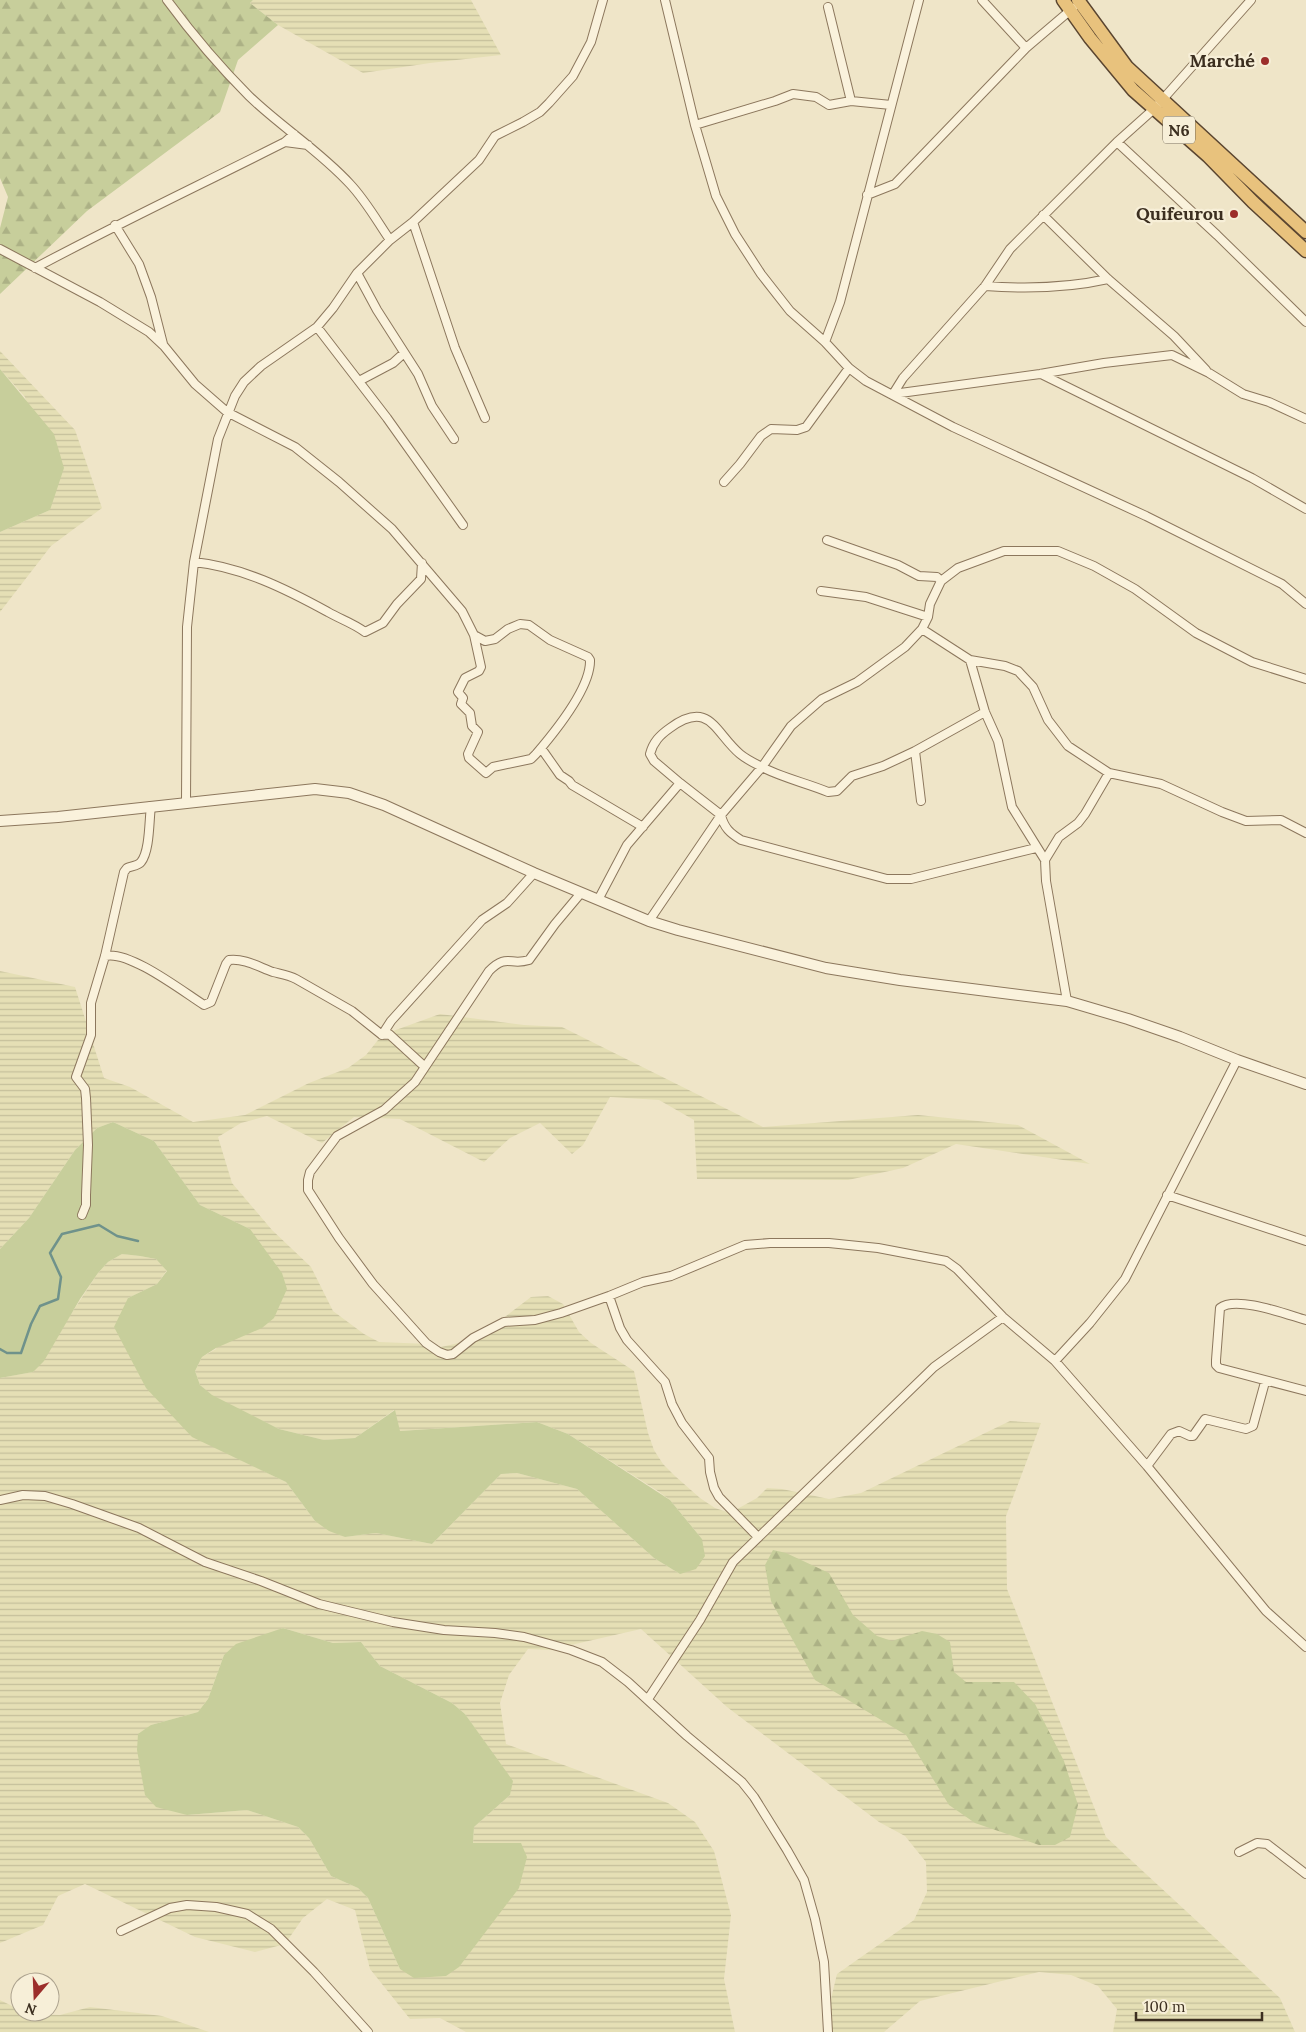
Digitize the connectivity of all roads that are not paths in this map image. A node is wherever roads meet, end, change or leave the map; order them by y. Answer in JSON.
{"nodes":[{"id":1,"x":167,"y":0,"type":"edge"},
{"id":2,"x":604,"y":0,"type":"edge"},
{"id":3,"x":665,"y":0,"type":"edge"},
{"id":4,"x":919,"y":0,"type":"edge"},
{"id":5,"x":982,"y":0,"type":"edge"},
{"id":6,"x":1251,"y":0,"type":"edge"},
{"id":7,"x":1079,"y":1,"type":"edge"},
{"id":8,"x":1066,"y":5,"type":"edge"},
{"id":9,"x":828,"y":7,"type":"dead end"},
{"id":10,"x":1026,"y":48,"type":"junction"},
{"id":11,"x":851,"y":100,"type":"junction"},
{"id":12,"x":1158,"y":104,"type":"junction"},
{"id":13,"x":891,"y":105,"type":"junction"},
{"id":14,"x":696,"y":125,"type":"junction"},
{"id":15,"x":294,"y":134,"type":"junction"},
{"id":16,"x":285,"y":142,"type":"junction"},
{"id":17,"x":1116,"y":142,"type":"junction"},
{"id":18,"x":310,"y":146,"type":"junction"},
{"id":19,"x":867,"y":194,"type":"junction"},
{"id":20,"x":1043,"y":215,"type":"junction"},
{"id":21,"x":413,"y":222,"type":"junction"},
{"id":22,"x":115,"y":225,"type":"junction"},
{"id":23,"x":1306,"y":232,"type":"edge"},
{"id":24,"x":390,"y":240,"type":"junction"},
{"id":25,"x":0,"y":249,"type":"edge"},
{"id":26,"x":1306,"y":250,"type":"edge"},
{"id":27,"x":35,"y":268,"type":"junction"},
{"id":28,"x":357,"y":273,"type":"junction"},
{"id":29,"x":1108,"y":279,"type":"junction"},
{"id":30,"x":985,"y":286,"type":"junction"},
{"id":31,"x":1306,"y":322,"type":"edge"},
{"id":32,"x":317,"y":326,"type":"junction"},
{"id":33,"x":825,"y":342,"type":"junction"},
{"id":34,"x":164,"y":346,"type":"junction"},
{"id":35,"x":404,"y":353,"type":"junction"},
{"id":36,"x":849,"y":368,"type":"junction"},
{"id":37,"x":1040,"y":374,"type":"junction"},
{"id":38,"x":1209,"y":374,"type":"junction"},
{"id":39,"x":359,"y":382,"type":"junction"},
{"id":40,"x":893,"y":394,"type":"junction"},
{"id":41,"x":228,"y":412,"type":"junction"},
{"id":42,"x":485,"y":418,"type":"dead end"},
{"id":43,"x":1306,"y":419,"type":"edge"},
{"id":44,"x":454,"y":439,"type":"dead end"},
{"id":45,"x":724,"y":482,"type":"dead end"},
{"id":46,"x":1306,"y":509,"type":"edge"},
{"id":47,"x":462,"y":525,"type":"dead end"},
{"id":48,"x":827,"y":540,"type":"dead end"},
{"id":49,"x":194,"y":562,"type":"junction"},
{"id":50,"x":422,"y":563,"type":"junction"},
{"id":51,"x":941,"y":581,"type":"junction"},
{"id":52,"x":821,"y":591,"type":"dead end"},
{"id":53,"x":1306,"y":604,"type":"edge"},
{"id":54,"x":928,"y":617,"type":"junction"},
{"id":55,"x":922,"y":629,"type":"junction"},
{"id":56,"x":474,"y":634,"type":"junction"},
{"id":57,"x":970,"y":660,"type":"junction"},
{"id":58,"x":1306,"y":679,"type":"edge"},
{"id":59,"x":985,"y":712,"type":"junction"},
{"id":60,"x":541,"y":748,"type":"junction"},
{"id":61,"x":916,"y":751,"type":"junction"},
{"id":62,"x":762,"y":767,"type":"junction"},
{"id":63,"x":1109,"y":773,"type":"junction"},
{"id":64,"x":680,"y":783,"type":"junction"},
{"id":65,"x":921,"y":801,"type":"dead end"},
{"id":66,"x":186,"y":802,"type":"junction"},
{"id":67,"x":151,"y":806,"type":"junction"},
{"id":68,"x":721,"y":815,"type":"junction"},
{"id":69,"x":0,"y":821,"type":"edge"},
{"id":70,"x":643,"y":827,"type":"junction"},
{"id":71,"x":1306,"y":833,"type":"edge"},
{"id":72,"x":1036,"y":848,"type":"junction"},
{"id":73,"x":1045,"y":860,"type":"junction"},
{"id":74,"x":534,"y":873,"type":"junction"},
{"id":75,"x":581,"y":893,"type":"junction"},
{"id":76,"x":598,"y":900,"type":"junction"},
{"id":77,"x":649,"y":921,"type":"junction"},
{"id":78,"x":105,"y":956,"type":"junction"},
{"id":79,"x":1067,"y":1000,"type":"junction"},
{"id":80,"x":382,"y":1035,"type":"junction"},
{"id":81,"x":1237,"y":1060,"type":"junction"},
{"id":82,"x":425,"y":1067,"type":"junction"},
{"id":83,"x":1306,"y":1084,"type":"edge"},
{"id":84,"x":1167,"y":1195,"type":"junction"},
{"id":85,"x":82,"y":1215,"type":"dead end"},
{"id":86,"x":1306,"y":1240,"type":"edge"},
{"id":87,"x":610,"y":1296,"type":"junction"},
{"id":88,"x":1003,"y":1317,"type":"junction"},
{"id":89,"x":1306,"y":1320,"type":"edge"},
{"id":90,"x":1055,"y":1360,"type":"junction"},
{"id":91,"x":1265,"y":1382,"type":"junction"},
{"id":92,"x":1306,"y":1392,"type":"edge"},
{"id":93,"x":1147,"y":1466,"type":"junction"},
{"id":94,"x":0,"y":1500,"type":"edge"},
{"id":95,"x":758,"y":1537,"type":"junction"},
{"id":96,"x":1306,"y":1647,"type":"edge"},
{"id":97,"x":648,"y":1699,"type":"junction"},
{"id":98,"x":1239,"y":1852,"type":"dead end"},
{"id":99,"x":1306,"y":1874,"type":"edge"},
{"id":100,"x":121,"y":1931,"type":"dead end"},
{"id":101,"x":368,"y":2032,"type":"edge"},
{"id":102,"x":828,"y":2032,"type":"edge"}],
"edges":[{"from":1,"to":15,"type":"street"},
{"from":2,"to":21,"type":"street"},
{"from":3,"to":14,"type":"street"},
{"from":4,"to":13,"type":"street"},
{"from":5,"to":10,"type":"street"},
{"from":6,"to":12,"type":"street"},
{"from":7,"to":8,"type":"street"},
{"from":7,"to":12,"type":"highway","number":"N6"},
{"from":8,"to":10,"type":"street"},
{"from":8,"to":12,"type":"highway","number":"N6"},
{"from":9,"to":11,"type":"street"},
{"from":10,"to":19,"type":"street"},
{"from":11,"to":13,"type":"street"},
{"from":11,"to":14,"type":"street"},
{"from":12,"to":17,"type":"street"},
{"from":12,"to":23,"type":"highway","number":"N6"},
{"from":12,"to":26,"type":"highway","number":"N6"},
{"from":13,"to":19,"type":"street"},
{"from":14,"to":33,"type":"street"},
{"from":15,"to":16,"type":"street"},
{"from":15,"to":18,"type":"street"},
{"from":16,"to":18,"type":"street"},
{"from":16,"to":22,"type":"street"},
{"from":17,"to":20,"type":"street"},
{"from":17,"to":31,"type":"street"},
{"from":18,"to":24,"type":"street"},
{"from":19,"to":33,"type":"street"},
{"from":20,"to":29,"type":"street"},
{"from":20,"to":30,"type":"street"},
{"from":21,"to":24,"type":"street"},
{"from":21,"to":42,"type":"street"},
{"from":22,"to":27,"type":"street"},
{"from":22,"to":34,"type":"street"},
{"from":24,"to":28,"type":"street"},
{"from":25,"to":27,"type":"street"},
{"from":27,"to":34,"type":"street"},
{"from":28,"to":32,"type":"street"},
{"from":28,"to":35,"type":"street"},
{"from":29,"to":30,"type":"street"},
{"from":29,"to":38,"type":"street"},
{"from":30,"to":40,"type":"street"},
{"from":32,"to":39,"type":"street"},
{"from":32,"to":41,"type":"street"},
{"from":33,"to":36,"type":"street"},
{"from":34,"to":41,"type":"street"},
{"from":35,"to":39,"type":"street"},
{"from":35,"to":44,"type":"street"},
{"from":36,"to":40,"type":"street"},
{"from":36,"to":45,"type":"street"},
{"from":37,"to":38,"type":"street"},
{"from":37,"to":40,"type":"street"},
{"from":37,"to":46,"type":"street"},
{"from":38,"to":43,"type":"street"},
{"from":39,"to":47,"type":"street"},
{"from":40,"to":53,"type":"street"},
{"from":41,"to":49,"type":"street"},
{"from":41,"to":50,"type":"street"},
{"from":48,"to":51,"type":"street"},
{"from":49,"to":50,"type":"street"},
{"from":49,"to":66,"type":"street"},
{"from":50,"to":56,"type":"street"},
{"from":51,"to":54,"type":"street"},
{"from":51,"to":58,"type":"street"},
{"from":52,"to":54,"type":"street"},
{"from":54,"to":55,"type":"street"},
{"from":55,"to":57,"type":"street"},
{"from":55,"to":62,"type":"street"},
{"from":56,"to":60,"type":"street"},
{"from":56,"to":60,"type":"street"},
{"from":57,"to":59,"type":"street"},
{"from":57,"to":63,"type":"street"},
{"from":59,"to":61,"type":"street"},
{"from":59,"to":72,"type":"street"},
{"from":60,"to":70,"type":"street"},
{"from":61,"to":62,"type":"street"},
{"from":61,"to":65,"type":"street"},
{"from":62,"to":64,"type":"street"},
{"from":62,"to":68,"type":"street"},
{"from":63,"to":71,"type":"street"},
{"from":63,"to":73,"type":"street"},
{"from":64,"to":68,"type":"street"},
{"from":64,"to":70,"type":"street"},
{"from":66,"to":67,"type":"street"},
{"from":66,"to":74,"type":"street"},
{"from":67,"to":69,"type":"street"},
{"from":67,"to":78,"type":"street"},
{"from":68,"to":72,"type":"street"},
{"from":68,"to":77,"type":"street"},
{"from":70,"to":76,"type":"street"},
{"from":72,"to":73,"type":"street"},
{"from":73,"to":79,"type":"street"},
{"from":74,"to":75,"type":"street"},
{"from":74,"to":80,"type":"street"},
{"from":75,"to":76,"type":"street"},
{"from":75,"to":82,"type":"street"},
{"from":76,"to":77,"type":"street"},
{"from":77,"to":79,"type":"street"},
{"from":78,"to":80,"type":"street"},
{"from":78,"to":85,"type":"street"},
{"from":79,"to":81,"type":"street"},
{"from":80,"to":82,"type":"street"},
{"from":81,"to":83,"type":"street"},
{"from":81,"to":84,"type":"street"},
{"from":82,"to":87,"type":"street"},
{"from":84,"to":86,"type":"street"},
{"from":84,"to":90,"type":"street"},
{"from":87,"to":88,"type":"street"},
{"from":87,"to":95,"type":"street"},
{"from":88,"to":90,"type":"street"},
{"from":88,"to":95,"type":"street"},
{"from":89,"to":91,"type":"street"},
{"from":90,"to":93,"type":"street"},
{"from":91,"to":92,"type":"street"},
{"from":91,"to":93,"type":"street"},
{"from":93,"to":96,"type":"street"},
{"from":94,"to":97,"type":"street"},
{"from":95,"to":97,"type":"street"},
{"from":97,"to":102,"type":"street"},
{"from":98,"to":99,"type":"street"},
{"from":100,"to":101,"type":"street"}]}
